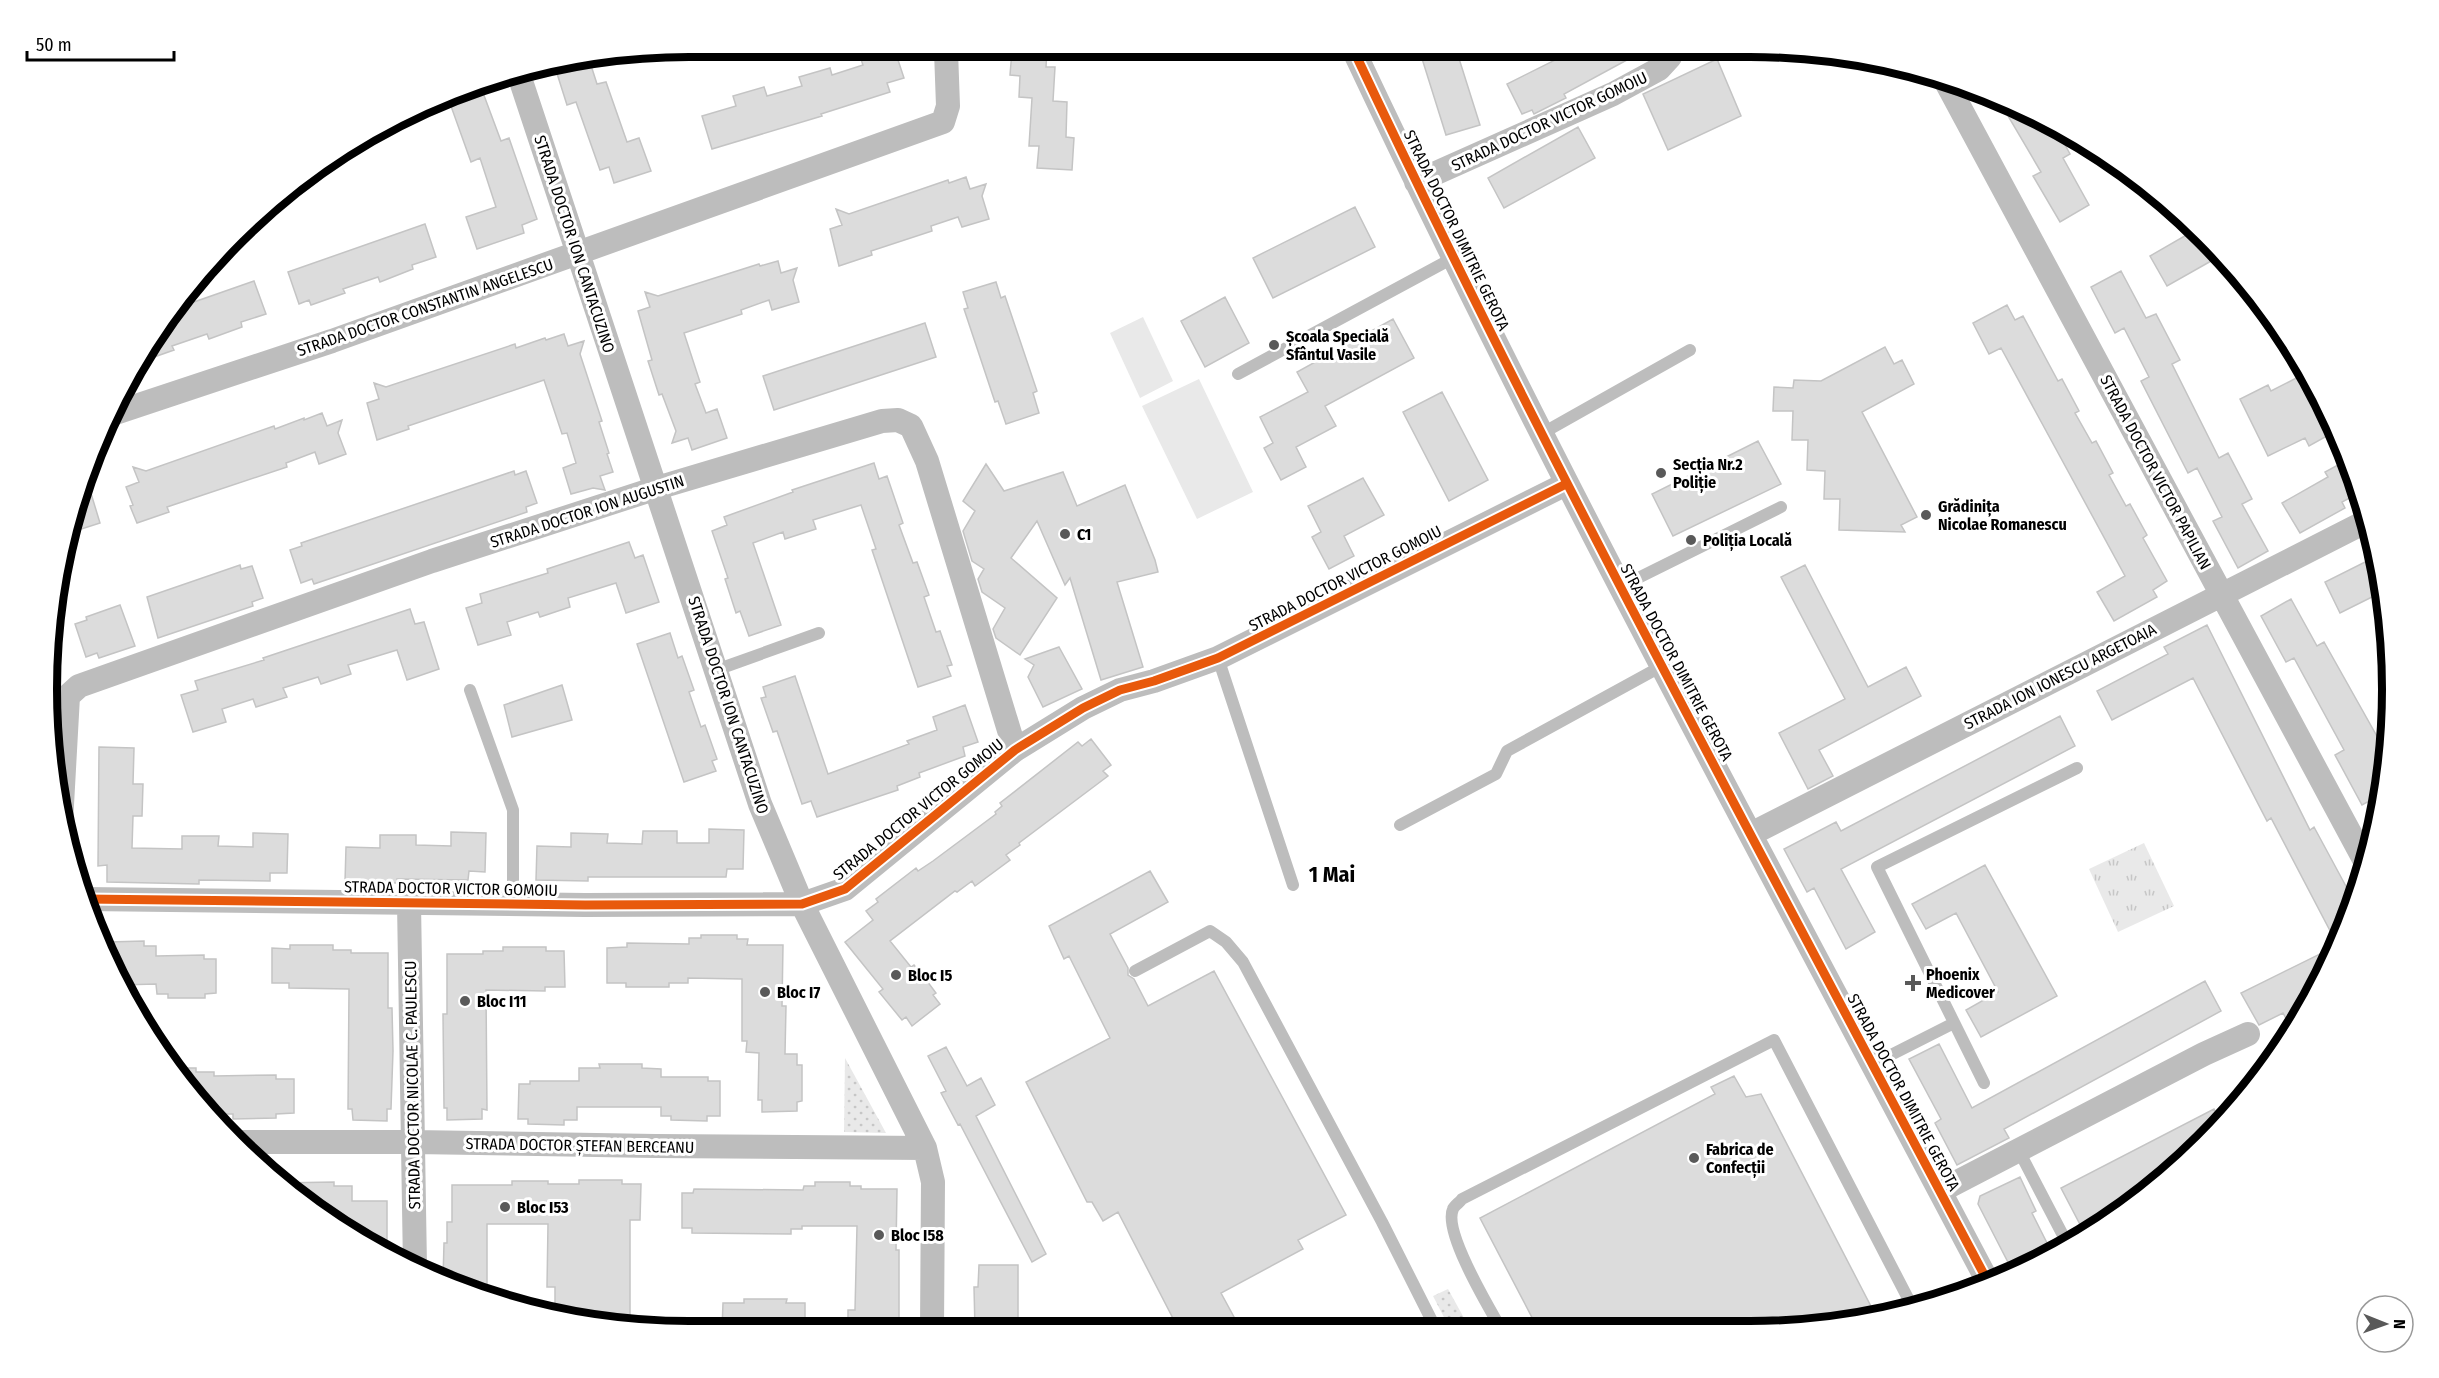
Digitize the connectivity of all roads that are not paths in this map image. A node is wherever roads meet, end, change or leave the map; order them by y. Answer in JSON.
{"nodes":[{"id":1,"x":946,"y":57,"type":"edge"},
{"id":2,"x":1357,"y":57,"type":"edge"},
{"id":3,"x":1670,"y":57,"type":"edge"},
{"id":4,"x":521,"y":80,"type":"edge"},
{"id":5,"x":1951,"y":90,"type":"edge"},
{"id":6,"x":1416,"y":182,"type":"junction"},
{"id":7,"x":577,"y":254,"type":"junction"},
{"id":8,"x":1453,"y":258,"type":"junction"},
{"id":9,"x":1690,"y":350,"type":"dead end"},
{"id":10,"x":1239,"y":374,"type":"dead end"},
{"id":11,"x":124,"y":405,"type":"edge"},
{"id":12,"x":1541,"y":434,"type":"junction"},
{"id":13,"x":1566,"y":484,"type":"junction"},
{"id":14,"x":657,"y":488,"type":"junction"},
{"id":15,"x":1781,"y":507,"type":"dead end"},
{"id":16,"x":2360,"y":525,"type":"edge"},
{"id":17,"x":1620,"y":587,"type":"junction"},
{"id":18,"x":2222,"y":594,"type":"junction"},
{"id":19,"x":819,"y":633,"type":"dead end"},
{"id":20,"x":1218,"y":658,"type":"junction"},
{"id":21,"x":1662,"y":666,"type":"junction"},
{"id":22,"x":716,"y":670,"type":"junction"},
{"id":23,"x":470,"y":690,"type":"dead end"},
{"id":24,"x":1015,"y":750,"type":"junction"},
{"id":25,"x":2077,"y":768,"type":"dead end"},
{"id":26,"x":63,"y":779,"type":"edge"},
{"id":27,"x":1400,"y":825,"type":"dead end"},
{"id":28,"x":1751,"y":834,"type":"junction"},
{"id":29,"x":2360,"y":852,"type":"edge"},
{"id":30,"x":1293,"y":885,"type":"dead end"},
{"id":31,"x":94,"y":899,"type":"edge"},
{"id":32,"x":409,"y":903,"type":"junction"},
{"id":33,"x":510,"y":904,"type":"junction"},
{"id":34,"x":802,"y":904,"type":"junction"},
{"id":35,"x":1135,"y":971,"type":"dead end"},
{"id":36,"x":1954,"y":1023,"type":"junction"},
{"id":37,"x":2248,"y":1034,"type":"dead end"},
{"id":38,"x":1873,"y":1064,"type":"junction"},
{"id":39,"x":1984,"y":1083,"type":"dead end"},
{"id":40,"x":248,"y":1142,"type":"edge"},
{"id":41,"x":414,"y":1142,"type":"junction"},
{"id":42,"x":925,"y":1148,"type":"junction"},
{"id":43,"x":2019,"y":1151,"type":"junction"},
{"id":44,"x":1940,"y":1191,"type":"junction"},
{"id":45,"x":2064,"y":1237,"type":"edge"},
{"id":46,"x":415,"y":1259,"type":"edge"},
{"id":47,"x":1985,"y":1276,"type":"edge"},
{"id":48,"x":1909,"y":1300,"type":"edge"},
{"id":49,"x":932,"y":1321,"type":"edge"},
{"id":50,"x":1432,"y":1321,"type":"edge"},
{"id":51,"x":1497,"y":1321,"type":"edge"}],
"edges":[{"from":1,"to":7,"type":"street","name":"STRADA DOCTOR CONSTANTIN ANGELESCU"},
{"from":2,"to":6,"type":"street","name":"STRADA DOCTOR DIMITRIE GEROTA"},
{"from":3,"to":6,"type":"street","name":"STRADA DOCTOR VICTOR GOMOIU"},
{"from":4,"to":7,"type":"street","name":"STRADA DOCTOR ION CANTACUZINO"},
{"from":5,"to":18,"type":"street","name":"STRADA DOCTOR VICTOR PAPILIAN"},
{"from":6,"to":8,"type":"street","name":"STRADA DOCTOR DIMITRIE GEROTA"},
{"from":7,"to":11,"type":"street","name":"STRADA DOCTOR CONSTANTIN ANGELESCU"},
{"from":7,"to":14,"type":"street","name":"STRADA DOCTOR ION CANTACUZINO"},
{"from":8,"to":10,"type":"lane"},
{"from":8,"to":12,"type":"street","name":"STRADA DOCTOR DIMITRIE GEROTA"},
{"from":9,"to":12,"type":"lane"},
{"from":12,"to":13,"type":"street","name":"STRADA DOCTOR DIMITRIE GEROTA"},
{"from":13,"to":17,"type":"street","name":"STRADA DOCTOR DIMITRIE GEROTA"},
{"from":13,"to":20,"type":"street","name":"STRADA DOCTOR VICTOR GOMOIU"},
{"from":14,"to":22,"type":"street","name":"STRADA DOCTOR ION CANTACUZINO"},
{"from":14,"to":24,"type":"street","name":"STRADA DOCTOR ION AUGUSTIN"},
{"from":14,"to":26,"type":"street","name":"STRADA DOCTOR ION AUGUSTIN"},
{"from":15,"to":17,"type":"lane"},
{"from":16,"to":18,"type":"street","name":"STRADA ION IONESCU ARGETOAIA"},
{"from":17,"to":21,"type":"street","name":"STRADA DOCTOR DIMITRIE GEROTA"},
{"from":18,"to":28,"type":"street","name":"STRADA ION IONESCU ARGETOAIA"},
{"from":18,"to":29,"type":"street","name":"STRADA DOCTOR VICTOR PAPILIAN"},
{"from":19,"to":22,"type":"lane"},
{"from":20,"to":24,"type":"street","name":"STRADA DOCTOR VICTOR GOMOIU"},
{"from":20,"to":30,"type":"lane"},
{"from":21,"to":27,"type":"lane"},
{"from":21,"to":28,"type":"street","name":"STRADA DOCTOR DIMITRIE GEROTA"},
{"from":22,"to":34,"type":"street","name":"STRADA DOCTOR ION CANTACUZINO"},
{"from":23,"to":33,"type":"lane"},
{"from":24,"to":34,"type":"street","name":"STRADA DOCTOR VICTOR GOMOIU"},
{"from":25,"to":36,"type":"lane"},
{"from":28,"to":38,"type":"street","name":"STRADA DOCTOR DIMITRIE GEROTA"},
{"from":31,"to":32,"type":"street","name":"STRADA DOCTOR VICTOR GOMOIU"},
{"from":32,"to":33,"type":"street","name":"STRADA DOCTOR VICTOR GOMOIU"},
{"from":32,"to":41,"type":"street","name":"STRADA DOCTOR NICOLAE C. PAULESCU"},
{"from":33,"to":34,"type":"street","name":"STRADA DOCTOR VICTOR GOMOIU"},
{"from":34,"to":42,"type":"street","name":"STRADA DOCTOR ION CANTACUZINO"},
{"from":35,"to":50,"type":"lane"},
{"from":36,"to":38,"type":"lane"},
{"from":36,"to":39,"type":"lane"},
{"from":37,"to":43,"type":"street"},
{"from":38,"to":44,"type":"street","name":"STRADA DOCTOR DIMITRIE GEROTA"},
{"from":40,"to":41,"type":"street","name":"STRADA DOCTOR ȘTEFAN BERCEANU"},
{"from":41,"to":42,"type":"street","name":"STRADA DOCTOR ȘTEFAN BERCEANU"},
{"from":41,"to":46,"type":"street","name":"STRADA DOCTOR NICOLAE C. PAULESCU"},
{"from":42,"to":49,"type":"street","name":"STRADA DOCTOR ION CANTACUZINO"},
{"from":43,"to":44,"type":"street"},
{"from":43,"to":45,"type":"lane"},
{"from":44,"to":47,"type":"street","name":"STRADA DOCTOR DIMITRIE GEROTA"},
{"from":48,"to":51,"type":"lane"}]}
